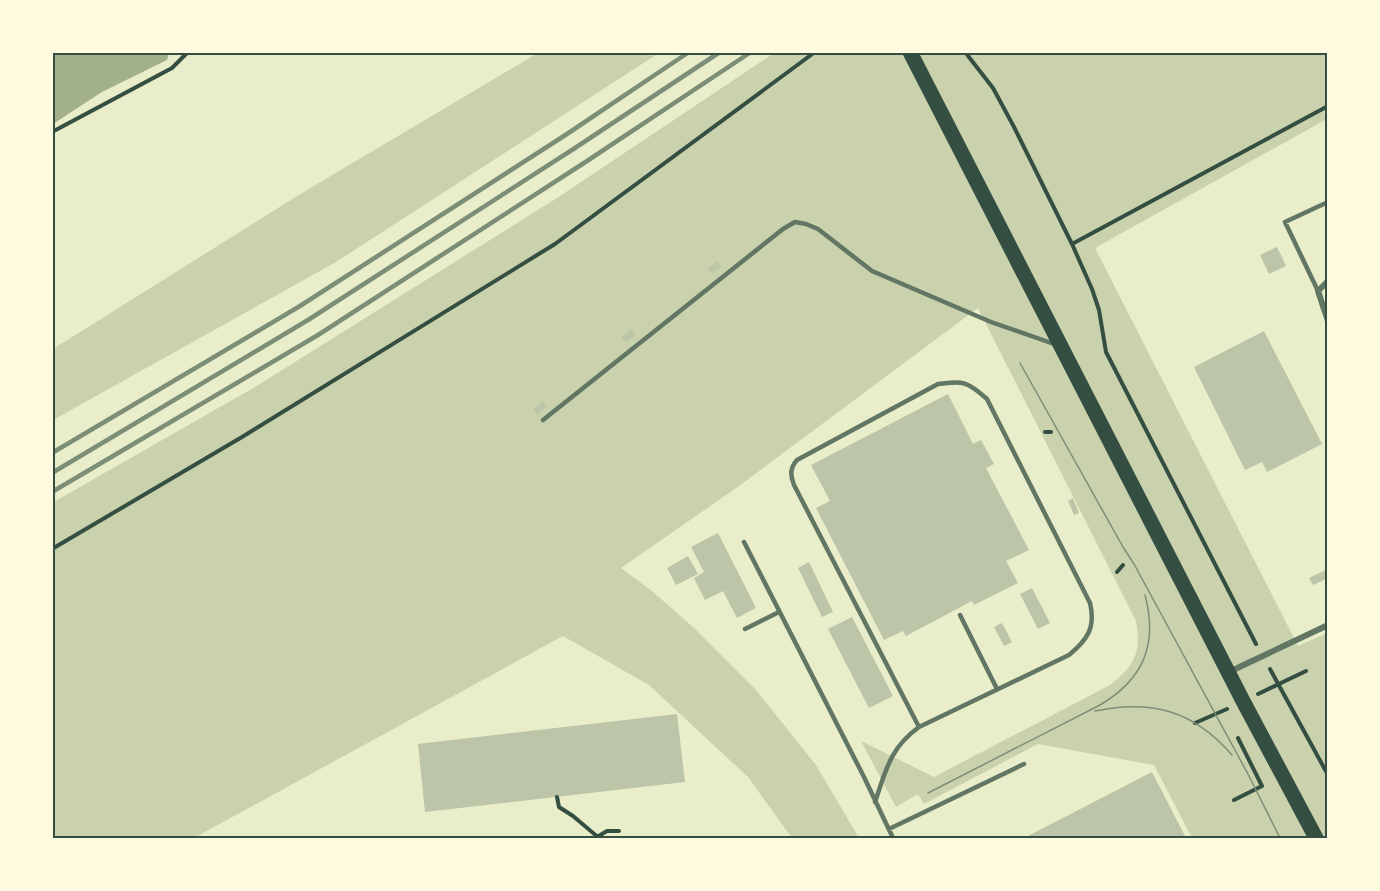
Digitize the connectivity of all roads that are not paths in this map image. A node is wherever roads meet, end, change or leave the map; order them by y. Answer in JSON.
{"nodes":[{"id":1,"x":910,"y":52,"type":"edge"},
{"id":2,"x":1328,"y":202,"type":"edge"},
{"id":3,"x":1328,"y":281,"type":"edge"},
{"id":4,"x":1318,"y":291,"type":"junction"},
{"id":5,"x":1328,"y":321,"type":"edge"},
{"id":6,"x":1061,"y":347,"type":"junction"},
{"id":7,"x":543,"y":420,"type":"dead end"},
{"id":8,"x":744,"y":543,"type":"dead end"},
{"id":9,"x":779,"y":612,"type":"junction"},
{"id":10,"x":960,"y":615,"type":"dead end"},
{"id":11,"x":1328,"y":625,"type":"edge"},
{"id":12,"x":745,"y":629,"type":"dead end"},
{"id":13,"x":1228,"y":673,"type":"junction"},
{"id":14,"x":997,"y":689,"type":"junction"},
{"id":15,"x":919,"y":727,"type":"junction"},
{"id":16,"x":1024,"y":764,"type":"dead end"},
{"id":17,"x":875,"y":802,"type":"junction"},
{"id":18,"x":889,"y":829,"type":"junction"},
{"id":19,"x":893,"y":838,"type":"edge"},
{"id":20,"x":1316,"y":838,"type":"edge"}],
"edges":[{"from":1,"to":6,"type":"main road"},
{"from":2,"to":4,"type":"lane"},
{"from":3,"to":4,"type":"street"},
{"from":4,"to":5,"type":"street"},
{"from":6,"to":7,"type":"lane"},
{"from":6,"to":13,"type":"main road"},
{"from":8,"to":9,"type":"lane"},
{"from":9,"to":12,"type":"lane"},
{"from":9,"to":17,"type":"lane"},
{"from":10,"to":14,"type":"lane"},
{"from":11,"to":13,"type":"street"},
{"from":13,"to":20,"type":"main road"},
{"from":14,"to":15,"type":"lane"},
{"from":14,"to":15,"type":"lane"},
{"from":15,"to":17,"type":"lane"},
{"from":16,"to":18,"type":"lane"},
{"from":17,"to":18,"type":"lane"},
{"from":18,"to":19,"type":"lane"}]}
